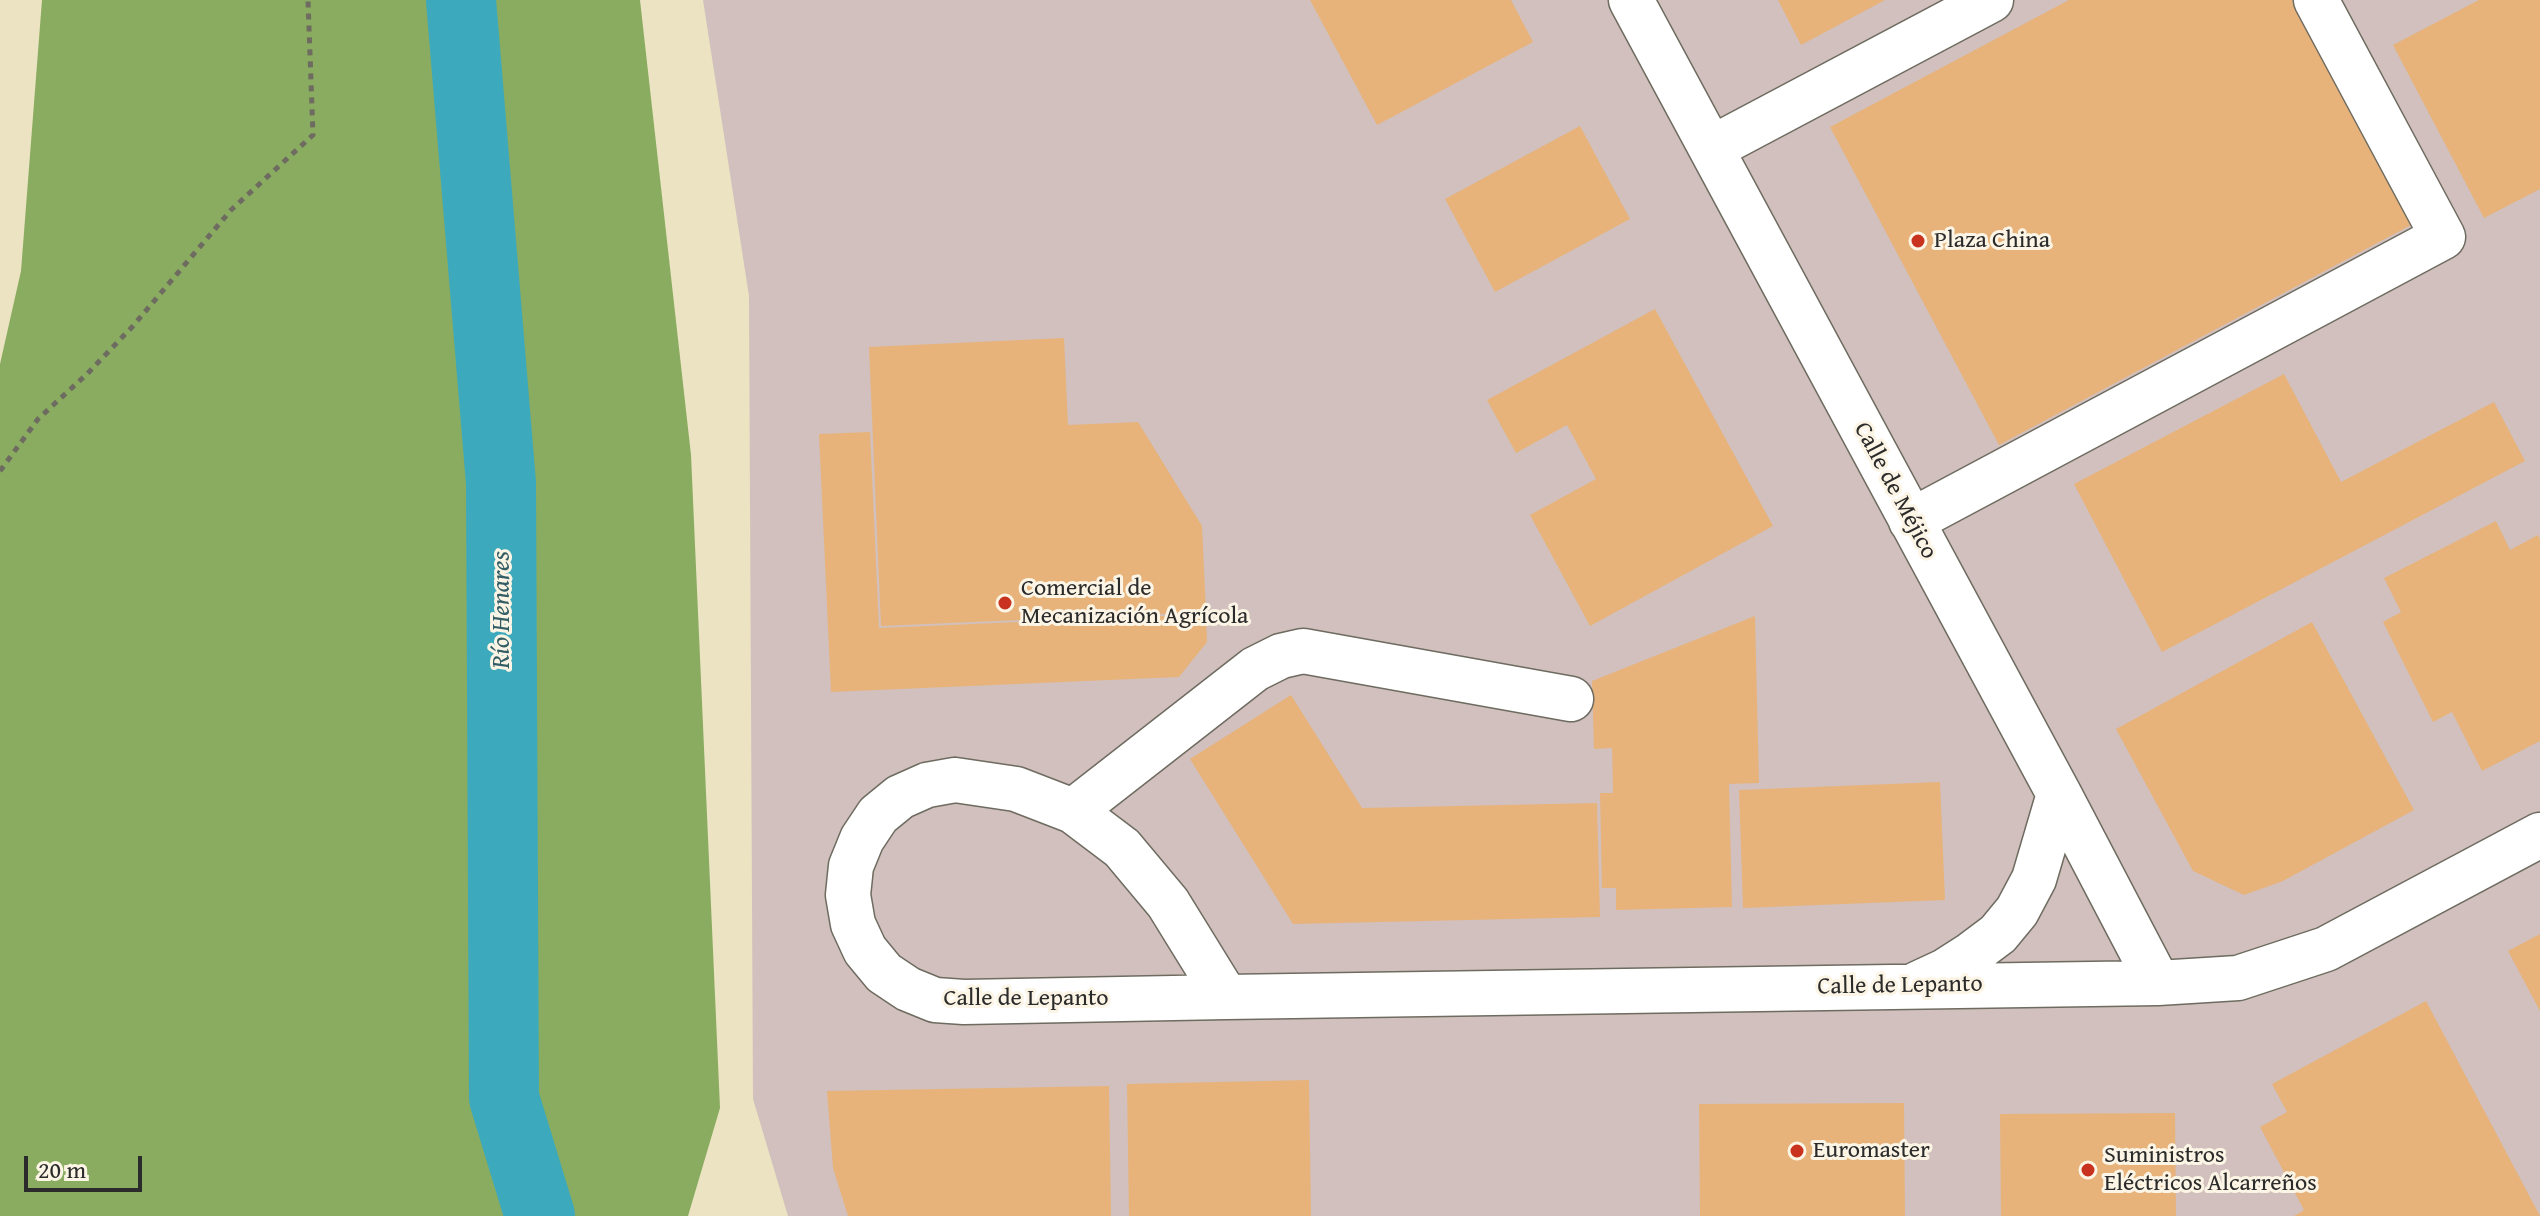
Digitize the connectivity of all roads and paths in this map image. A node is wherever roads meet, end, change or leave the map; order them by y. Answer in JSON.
{"nodes":[{"id":1,"x":308,"y":0,"type":"edge"},
{"id":2,"x":1631,"y":0,"type":"edge"},
{"id":3,"x":1991,"y":0,"type":"edge"},
{"id":4,"x":2316,"y":0,"type":"edge"},
{"id":5,"x":1712,"y":148,"type":"junction"},
{"id":6,"x":0,"y":471,"type":"edge"},
{"id":7,"x":1911,"y":521,"type":"junction"},
{"id":8,"x":1571,"y":699,"type":"dead end"},
{"id":9,"x":2059,"y":794,"type":"junction"},
{"id":10,"x":1073,"y":811,"type":"junction"},
{"id":11,"x":2540,"y":835,"type":"edge"},
{"id":12,"x":2158,"y":983,"type":"junction"},
{"id":13,"x":1911,"y":986,"type":"junction"},
{"id":14,"x":1226,"y":997,"type":"junction"}],
"edges":[{"from":1,"to":6,"type":"path"},
{"from":2,"to":5,"type":"street","name":"Calle de Méjico"},
{"from":3,"to":5,"type":"street"},
{"from":4,"to":7,"type":"street"},
{"from":5,"to":7,"type":"street","name":"Calle de Méjico"},
{"from":7,"to":9,"type":"street","name":"Calle de Méjico"},
{"from":8,"to":10,"type":"street"},
{"from":9,"to":12,"type":"street","name":"Calle de Méjico"},
{"from":9,"to":13,"type":"street"},
{"from":10,"to":14,"type":"street","name":"Calle de Lepanto"},
{"from":10,"to":14,"type":"street","name":"Calle de Lepanto"},
{"from":11,"to":12,"type":"street","name":"Calle de Lepanto"},
{"from":12,"to":13,"type":"street","name":"Calle de Lepanto"},
{"from":13,"to":14,"type":"street","name":"Calle de Lepanto"}]}
